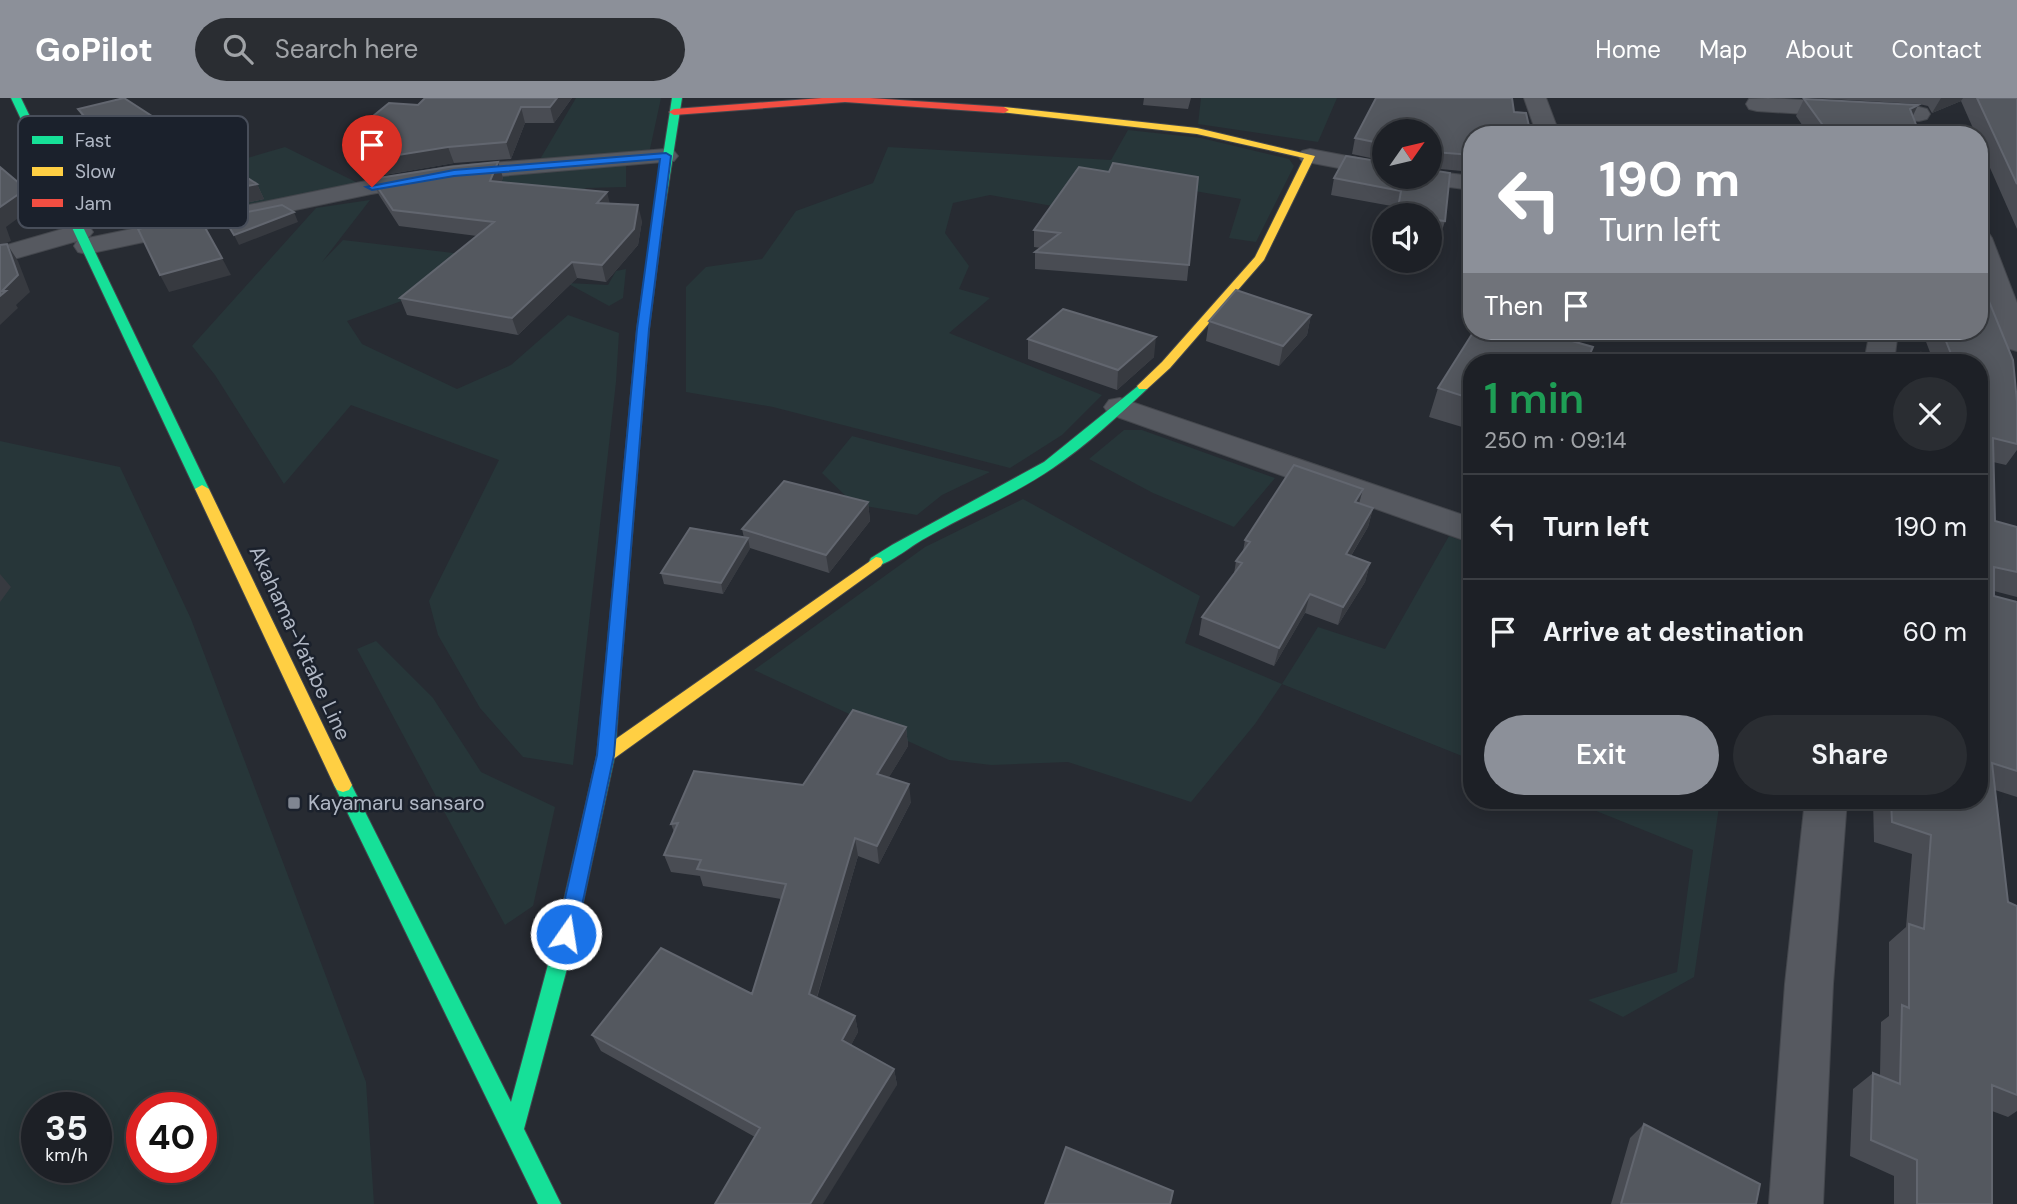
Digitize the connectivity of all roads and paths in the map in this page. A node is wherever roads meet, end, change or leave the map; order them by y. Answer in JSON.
{"nodes":[{"id":1,"x":16,"y":98,"type":"edge"},
{"id":2,"x":1535,"y":98,"type":"edge"},
{"id":3,"x":1755,"y":101,"type":"edge"},
{"id":4,"x":676,"y":105,"type":"edge"},
{"id":5,"x":1913,"y":106,"type":"edge"},
{"id":6,"x":25,"y":116,"type":"edge"},
{"id":7,"x":1771,"y":124,"type":"dead end"},
{"id":8,"x":1546,"y":126,"type":"edge"},
{"id":9,"x":1927,"y":126,"type":"edge"},
{"id":10,"x":666,"y":156,"type":"junction"},
{"id":11,"x":1310,"y":156,"type":"junction"},
{"id":12,"x":1372,"y":168,"type":"edge"},
{"id":13,"x":1442,"y":180,"type":"edge"},
{"id":14,"x":1463,"y":182,"type":"edge"},
{"id":15,"x":248,"y":209,"type":"edge"},
{"id":16,"x":78,"y":228,"type":"edge"},
{"id":17,"x":144,"y":228,"type":"edge"},
{"id":18,"x":83,"y":239,"type":"junction"},
{"id":19,"x":0,"y":255,"type":"edge"},
{"id":20,"x":1988,"y":263,"type":"edge"},
{"id":21,"x":2017,"y":342,"type":"edge"},
{"id":22,"x":1120,"y":407,"type":"junction"},
{"id":23,"x":1463,"y":528,"type":"edge"},
{"id":24,"x":606,"y":755,"type":"junction"},
{"id":25,"x":1825,"y":809,"type":"edge"},
{"id":26,"x":513,"y":1132,"type":"junction"},
{"id":27,"x":550,"y":1204,"type":"edge"},
{"id":28,"x":1796,"y":1204,"type":"edge"}],
"edges":[{"from":1,"to":6,"type":"street","name":"Akahama-Yatabe Line"},
{"from":2,"to":8,"type":"street"},
{"from":3,"to":5,"type":"street"},
{"from":3,"to":7,"type":"street"},
{"from":4,"to":10,"type":"street"},
{"from":4,"to":11,"type":"street"},
{"from":5,"to":9,"type":"street"},
{"from":10,"to":15,"type":"street"},
{"from":10,"to":24,"type":"street"},
{"from":11,"to":12,"type":"street"},
{"from":11,"to":22,"type":"street"},
{"from":13,"to":14,"type":"street"},
{"from":16,"to":18,"type":"street","name":"Akahama-Yatabe Line"},
{"from":17,"to":18,"type":"street"},
{"from":18,"to":19,"type":"street"},
{"from":18,"to":26,"type":"street","name":"Akahama-Yatabe Line"},
{"from":20,"to":21,"type":"street"},
{"from":22,"to":23,"type":"street"},
{"from":22,"to":24,"type":"street"},
{"from":24,"to":26,"type":"street"},
{"from":25,"to":28,"type":"street"},
{"from":26,"to":27,"type":"street","name":"Akahama-Yatabe Line"}]}
